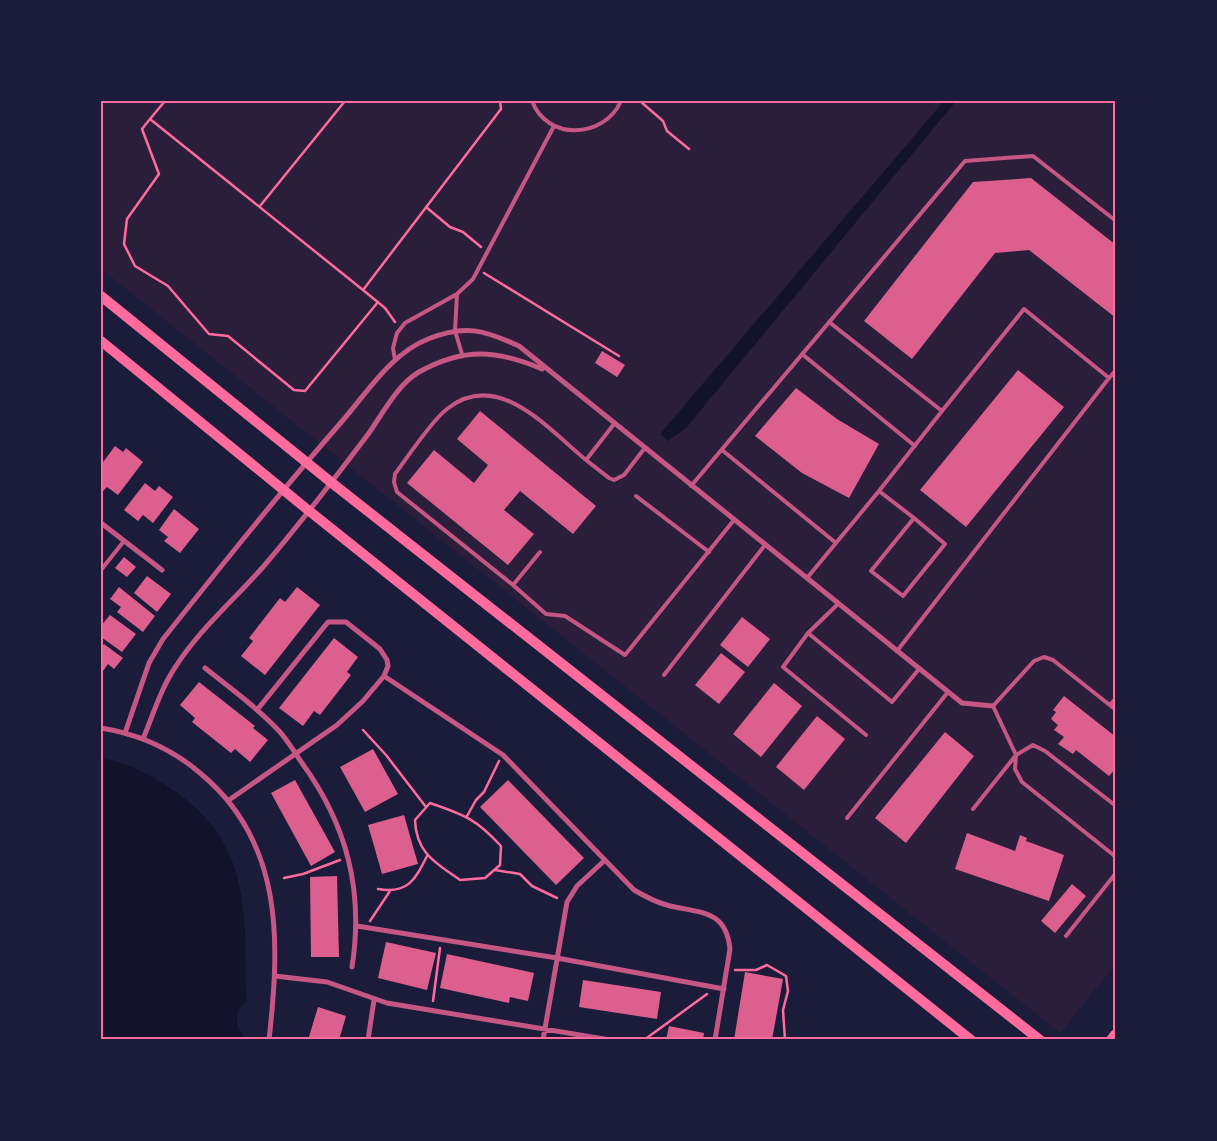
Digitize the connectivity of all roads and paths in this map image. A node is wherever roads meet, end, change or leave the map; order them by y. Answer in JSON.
{"nodes":[{"id":1,"x":165,"y":101,"type":"edge"},
{"id":2,"x":345,"y":101,"type":"edge"},
{"id":3,"x":500,"y":101,"type":"edge"},
{"id":4,"x":532,"y":101,"type":"edge"},
{"id":5,"x":621,"y":101,"type":"edge"},
{"id":6,"x":640,"y":101,"type":"edge"},
{"id":7,"x":150,"y":119,"type":"junction"},
{"id":8,"x":554,"y":126,"type":"junction"},
{"id":9,"x":689,"y":149,"type":"dead end"},
{"id":10,"x":260,"y":206,"type":"junction"},
{"id":11,"x":426,"y":207,"type":"junction"},
{"id":12,"x":1116,"y":221,"type":"edge"},
{"id":13,"x":487,"y":253,"type":"junction"},
{"id":14,"x":479,"y":269,"type":"junction"},
{"id":15,"x":363,"y":290,"type":"junction"},
{"id":16,"x":457,"y":294,"type":"junction"},
{"id":17,"x":101,"y":296,"type":"edge"},
{"id":18,"x":378,"y":302,"type":"junction"},
{"id":19,"x":829,"y":322,"type":"junction"},
{"id":20,"x":400,"y":329,"type":"junction"},
{"id":21,"x":455,"y":331,"type":"junction"},
{"id":22,"x":101,"y":341,"type":"edge"},
{"id":23,"x":462,"y":354,"type":"junction"},
{"id":24,"x":802,"y":354,"type":"junction"},
{"id":25,"x":619,"y":356,"type":"dead end"},
{"id":26,"x":395,"y":360,"type":"junction"},
{"id":27,"x":1116,"y":370,"type":"edge"},
{"id":28,"x":547,"y":371,"type":"junction"},
{"id":29,"x":1109,"y":378,"type":"junction"},
{"id":30,"x":942,"y":411,"type":"junction"},
{"id":31,"x":614,"y":424,"type":"junction"},
{"id":32,"x":915,"y":446,"type":"junction"},
{"id":33,"x":644,"y":449,"type":"junction"},
{"id":34,"x":722,"y":450,"type":"junction"},
{"id":35,"x":586,"y":460,"type":"junction"},
{"id":36,"x":306,"y":462,"type":"junction"},
{"id":37,"x":332,"y":483,"type":"junction"},
{"id":38,"x":691,"y":486,"type":"junction"},
{"id":39,"x":284,"y":490,"type":"junction"},
{"id":40,"x":880,"y":491,"type":"junction"},
{"id":41,"x":636,"y":496,"type":"dead end"},
{"id":42,"x":308,"y":510,"type":"junction"},
{"id":43,"x":914,"y":518,"type":"junction"},
{"id":44,"x":734,"y":520,"type":"junction"},
{"id":45,"x":101,"y":523,"type":"edge"},
{"id":46,"x":124,"y":541,"type":"junction"},
{"id":47,"x":836,"y":543,"type":"junction"},
{"id":48,"x":765,"y":545,"type":"junction"},
{"id":49,"x":540,"y":552,"type":"dead end"},
{"id":50,"x":709,"y":552,"type":"junction"},
{"id":51,"x":101,"y":570,"type":"edge"},
{"id":52,"x":162,"y":570,"type":"dead end"},
{"id":53,"x":807,"y":578,"type":"junction"},
{"id":54,"x":513,"y":585,"type":"junction"},
{"id":55,"x":838,"y":604,"type":"junction"},
{"id":56,"x":808,"y":633,"type":"junction"},
{"id":57,"x":897,"y":651,"type":"junction"},
{"id":58,"x":205,"y":668,"type":"dead end"},
{"id":59,"x":919,"y":669,"type":"junction"},
{"id":60,"x":664,"y":675,"type":"dead end"},
{"id":61,"x":384,"y":676,"type":"junction"},
{"id":62,"x":948,"y":692,"type":"junction"},
{"id":63,"x":1116,"y":698,"type":"edge"},
{"id":64,"x":1110,"y":705,"type":"junction"},
{"id":65,"x":993,"y":706,"type":"junction"},
{"id":66,"x":257,"y":710,"type":"junction"},
{"id":67,"x":1116,"y":710,"type":"edge"},
{"id":68,"x":101,"y":728,"type":"edge"},
{"id":69,"x":363,"y":730,"type":"dead end"},
{"id":70,"x":125,"y":733,"type":"junction"},
{"id":71,"x":866,"y":735,"type":"dead end"},
{"id":72,"x":143,"y":739,"type":"junction"},
{"id":73,"x":295,"y":753,"type":"junction"},
{"id":74,"x":503,"y":755,"type":"junction"},
{"id":75,"x":1016,"y":755,"type":"junction"},
{"id":76,"x":229,"y":800,"type":"junction"},
{"id":77,"x":1116,"y":806,"type":"edge"},
{"id":78,"x":426,"y":807,"type":"junction"},
{"id":79,"x":973,"y":809,"type":"dead end"},
{"id":80,"x":467,"y":816,"type":"junction"},
{"id":81,"x":847,"y":818,"type":"dead end"},
{"id":82,"x":427,"y":856,"type":"junction"},
{"id":83,"x":1116,"y":857,"type":"edge"},
{"id":84,"x":342,"y":859,"type":"dead end"},
{"id":85,"x":605,"y":860,"type":"junction"},
{"id":86,"x":495,"y":870,"type":"junction"},
{"id":87,"x":1116,"y":873,"type":"edge"},
{"id":88,"x":284,"y":878,"type":"dead end"},
{"id":89,"x":378,"y":889,"type":"dead end"},
{"id":90,"x":390,"y":891,"type":"junction"},
{"id":91,"x":557,"y":898,"type":"dead end"},
{"id":92,"x":357,"y":926,"type":"junction"},
{"id":93,"x":366,"y":927,"type":"junction"},
{"id":94,"x":1066,"y":936,"type":"dead end"},
{"id":95,"x":442,"y":940,"type":"junction"},
{"id":96,"x":557,"y":958,"type":"junction"},
{"id":97,"x":352,"y":967,"type":"dead end"},
{"id":98,"x":735,"y":970,"type":"dead end"},
{"id":99,"x":275,"y":976,"type":"junction"},
{"id":100,"x":724,"y":989,"type":"junction"},
{"id":101,"x":708,"y":994,"type":"dead end"},
{"id":102,"x":374,"y":1000,"type":"junction"},
{"id":103,"x":433,"y":1001,"type":"dead end"},
{"id":104,"x":545,"y":1028,"type":"junction"},
{"id":105,"x":1116,"y":1035,"type":"edge"},
{"id":106,"x":269,"y":1040,"type":"edge"},
{"id":107,"x":368,"y":1040,"type":"edge"},
{"id":108,"x":543,"y":1040,"type":"edge"},
{"id":109,"x":610,"y":1040,"type":"edge"},
{"id":110,"x":644,"y":1040,"type":"edge"},
{"id":111,"x":715,"y":1040,"type":"edge"},
{"id":112,"x":785,"y":1040,"type":"edge"},
{"id":113,"x":971,"y":1040,"type":"edge"},
{"id":114,"x":1040,"y":1040,"type":"edge"},
{"id":115,"x":1112,"y":1040,"type":"edge"}],
"edges":[{"from":1,"to":7,"type":"path"},
{"from":2,"to":10,"type":"path"},
{"from":3,"to":11,"type":"path"},
{"from":4,"to":8,"type":"lane"},
{"from":5,"to":8,"type":"lane"},
{"from":6,"to":9,"type":"path"},
{"from":7,"to":10,"type":"path"},
{"from":7,"to":18,"type":"path"},
{"from":8,"to":13,"type":"lane"},
{"from":10,"to":15,"type":"path"},
{"from":11,"to":13,"type":"path"},
{"from":11,"to":15,"type":"path"},
{"from":12,"to":19,"type":"lane"},
{"from":13,"to":14,"type":"lane"},
{"from":14,"to":16,"type":"lane"},
{"from":14,"to":25,"type":"path"},
{"from":15,"to":18,"type":"path"},
{"from":16,"to":20,"type":"lane"},
{"from":16,"to":21,"type":"lane"},
{"from":17,"to":36,"type":"main road"},
{"from":18,"to":20,"type":"path"},
{"from":19,"to":24,"type":"lane"},
{"from":19,"to":30,"type":"lane"},
{"from":20,"to":26,"type":"lane"},
{"from":21,"to":23,"type":"lane"},
{"from":21,"to":26,"type":"street"},
{"from":21,"to":28,"type":"street"},
{"from":22,"to":39,"type":"main road"},
{"from":23,"to":28,"type":"street"},
{"from":23,"to":37,"type":"street"},
{"from":24,"to":32,"type":"lane"},
{"from":24,"to":34,"type":"lane"},
{"from":26,"to":36,"type":"street"},
{"from":27,"to":29,"type":"lane"},
{"from":28,"to":31,"type":"street"},
{"from":29,"to":30,"type":"lane"},
{"from":29,"to":57,"type":"lane"},
{"from":30,"to":32,"type":"lane"},
{"from":31,"to":33,"type":"street"},
{"from":31,"to":35,"type":"lane"},
{"from":32,"to":40,"type":"lane"},
{"from":33,"to":35,"type":"lane"},
{"from":33,"to":38,"type":"street"},
{"from":34,"to":38,"type":"lane"},
{"from":34,"to":47,"type":"lane"},
{"from":35,"to":54,"type":"lane"},
{"from":36,"to":37,"type":"main road"},
{"from":36,"to":39,"type":"street"},
{"from":37,"to":42,"type":"street"},
{"from":37,"to":114,"type":"main road"},
{"from":38,"to":44,"type":"street"},
{"from":39,"to":42,"type":"main road"},
{"from":39,"to":70,"type":"street"},
{"from":40,"to":43,"type":"lane"},
{"from":40,"to":47,"type":"lane"},
{"from":41,"to":50,"type":"lane"},
{"from":42,"to":72,"type":"street"},
{"from":42,"to":113,"type":"main road"},
{"from":43,"to":43,"type":"lane"},
{"from":44,"to":48,"type":"street"},
{"from":44,"to":50,"type":"lane"},
{"from":45,"to":46,"type":"street"},
{"from":46,"to":51,"type":"lane"},
{"from":46,"to":52,"type":"street"},
{"from":47,"to":53,"type":"lane"},
{"from":48,"to":53,"type":"street"},
{"from":48,"to":60,"type":"lane"},
{"from":49,"to":54,"type":"lane"},
{"from":50,"to":54,"type":"lane"},
{"from":53,"to":55,"type":"street"},
{"from":55,"to":56,"type":"lane"},
{"from":55,"to":57,"type":"street"},
{"from":56,"to":59,"type":"lane"},
{"from":56,"to":71,"type":"lane"},
{"from":57,"to":59,"type":"street"},
{"from":58,"to":66,"type":"street"},
{"from":59,"to":62,"type":"street"},
{"from":61,"to":66,"type":"street"},
{"from":61,"to":73,"type":"street"},
{"from":61,"to":74,"type":"street"},
{"from":62,"to":65,"type":"street"},
{"from":62,"to":81,"type":"lane"},
{"from":63,"to":64,"type":"lane"},
{"from":64,"to":65,"type":"lane"},
{"from":64,"to":67,"type":"lane"},
{"from":65,"to":75,"type":"lane"},
{"from":66,"to":73,"type":"street"},
{"from":68,"to":70,"type":"street"},
{"from":69,"to":78,"type":"path"},
{"from":70,"to":72,"type":"street"},
{"from":72,"to":76,"type":"street"},
{"from":73,"to":76,"type":"street"},
{"from":73,"to":92,"type":"street"},
{"from":74,"to":80,"type":"path"},
{"from":74,"to":85,"type":"street"},
{"from":75,"to":77,"type":"lane"},
{"from":75,"to":79,"type":"lane"},
{"from":75,"to":83,"type":"lane"},
{"from":76,"to":99,"type":"street"},
{"from":78,"to":80,"type":"path"},
{"from":78,"to":82,"type":"path"},
{"from":80,"to":86,"type":"path"},
{"from":82,"to":86,"type":"path"},
{"from":82,"to":90,"type":"path"},
{"from":84,"to":88,"type":"path"},
{"from":85,"to":96,"type":"street"},
{"from":85,"to":100,"type":"street"},
{"from":86,"to":91,"type":"path"},
{"from":87,"to":94,"type":"lane"},
{"from":89,"to":90,"type":"path"},
{"from":90,"to":93,"type":"path"},
{"from":92,"to":93,"type":"street"},
{"from":92,"to":97,"type":"street"},
{"from":93,"to":95,"type":"street"},
{"from":95,"to":96,"type":"street"},
{"from":95,"to":103,"type":"path"},
{"from":96,"to":100,"type":"street"},
{"from":96,"to":104,"type":"street"},
{"from":98,"to":112,"type":"path"},
{"from":99,"to":102,"type":"street"},
{"from":99,"to":106,"type":"street"},
{"from":100,"to":111,"type":"street"},
{"from":101,"to":110,"type":"path"},
{"from":102,"to":104,"type":"street"},
{"from":102,"to":107,"type":"street"},
{"from":104,"to":108,"type":"street"},
{"from":104,"to":109,"type":"street"},
{"from":105,"to":115,"type":"highway"}]}
